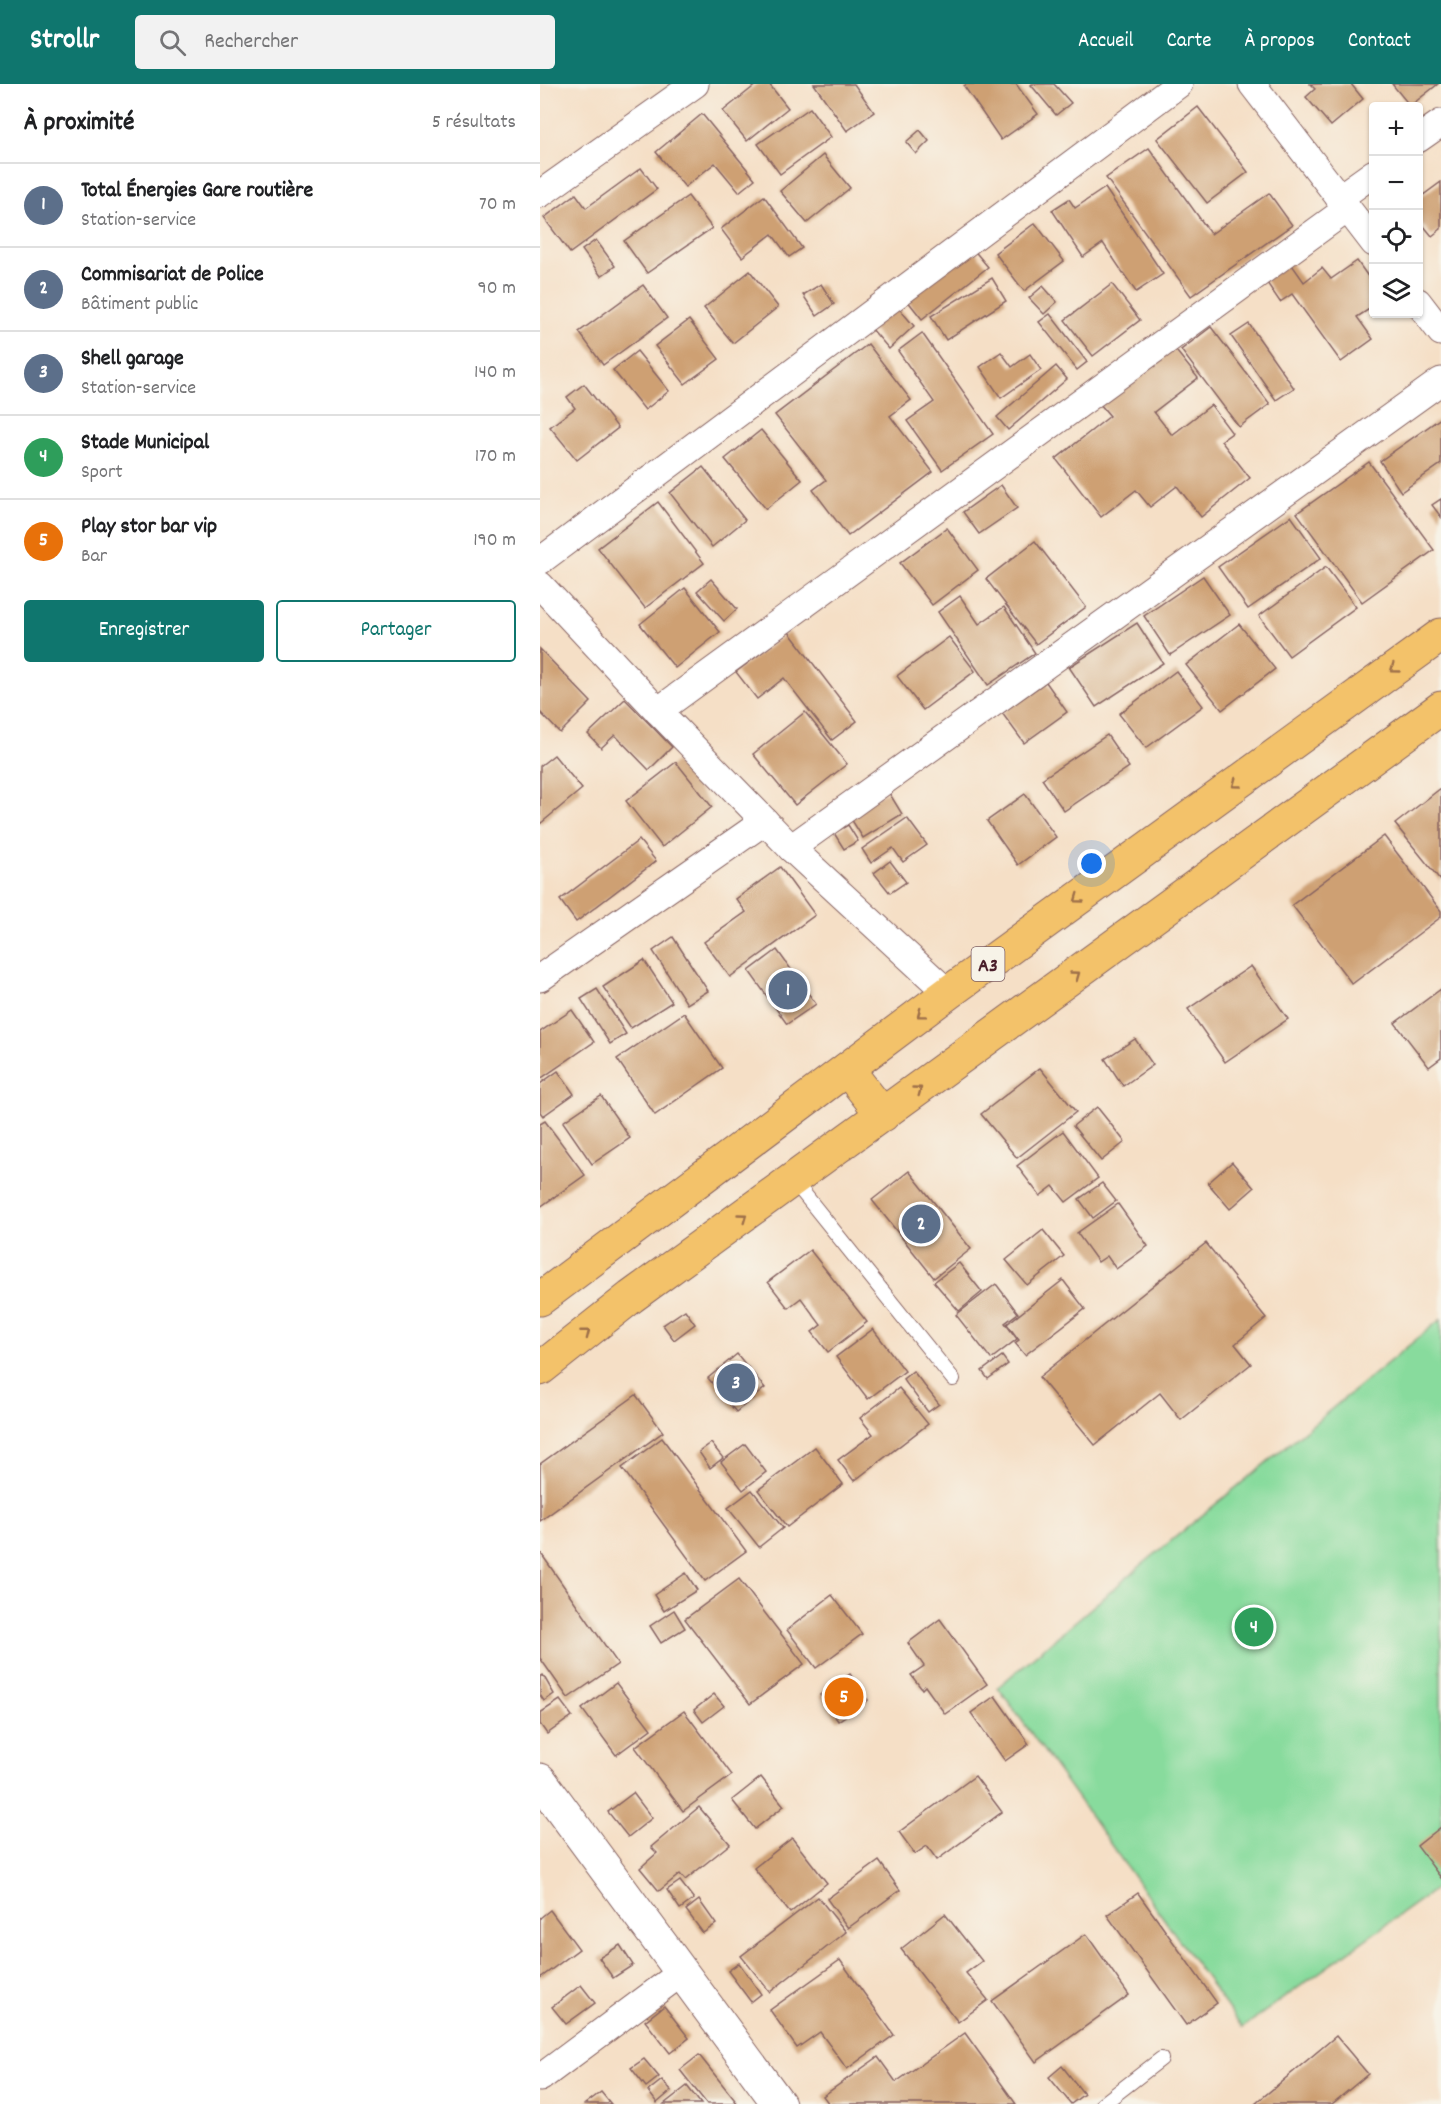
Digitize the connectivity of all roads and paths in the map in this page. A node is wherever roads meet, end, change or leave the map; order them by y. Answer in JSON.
{"nodes":[{"id":1,"x":695,"y":84,"type":"edge"},
{"id":2,"x":1179,"y":84,"type":"edge"},
{"id":3,"x":1252,"y":84,"type":"edge"},
{"id":4,"x":1441,"y":123,"type":"edge"},
{"id":5,"x":1423,"y":136,"type":"edge"},
{"id":6,"x":1369,"y":177,"type":"edge"},
{"id":7,"x":540,"y":194,"type":"edge"},
{"id":8,"x":1343,"y":203,"type":"junction"},
{"id":9,"x":1369,"y":237,"type":"edge"},
{"id":10,"x":1423,"y":307,"type":"edge"},
{"id":11,"x":1441,"y":332,"type":"edge"},
{"id":12,"x":1441,"y":381,"type":"edge"},
{"id":13,"x":540,"y":561,"type":"edge"},
{"id":14,"x":540,"y":585,"type":"edge"},
{"id":15,"x":1441,"y":635,"type":"edge"},
{"id":16,"x":1441,"y":708,"type":"edge"},
{"id":17,"x":658,"y":711,"type":"junction"},
{"id":18,"x":765,"y":821,"type":"junction"},
{"id":19,"x":791,"y":848,"type":"junction"},
{"id":20,"x":540,"y":978,"type":"edge"},
{"id":21,"x":948,"y":993,"type":"junction"},
{"id":22,"x":847,"y":1069,"type":"junction"},
{"id":23,"x":883,"y":1115,"type":"junction"},
{"id":24,"x":793,"y":1180,"type":"junction"},
{"id":25,"x":540,"y":1299,"type":"edge"},
{"id":26,"x":540,"y":1369,"type":"edge"},
{"id":27,"x":953,"y":1379,"type":"dead end"},
{"id":28,"x":540,"y":1780,"type":"edge"},
{"id":29,"x":681,"y":1972,"type":"junction"},
{"id":30,"x":1161,"y":2058,"type":"dead end"},
{"id":31,"x":540,"y":2078,"type":"edge"},
{"id":32,"x":779,"y":2104,"type":"edge"},
{"id":33,"x":1103,"y":2104,"type":"edge"}],
"edges":[{"from":1,"to":7,"type":"street"},
{"from":2,"to":13,"type":"street"},
{"from":3,"to":8,"type":"street"},
{"from":4,"to":5,"type":"street"},
{"from":6,"to":8,"type":"street"},
{"from":8,"to":9,"type":"street"},
{"from":8,"to":17,"type":"street"},
{"from":10,"to":11,"type":"street"},
{"from":12,"to":19,"type":"street"},
{"from":14,"to":17,"type":"street"},
{"from":15,"to":21,"type":"highway","number":"A3","one_way":true},
{"from":23,"to":16,"type":"highway","one_way":true},
{"from":17,"to":18,"type":"street"},
{"from":18,"to":19,"type":"street"},
{"from":18,"to":20,"type":"street"},
{"from":19,"to":21,"type":"street"},
{"from":21,"to":22,"type":"highway","number":"A3","one_way":true},
{"from":22,"to":23,"type":"highway"},
{"from":22,"to":25,"type":"highway","number":"A3"},
{"from":23,"to":24,"type":"highway"},
{"from":26,"to":24,"type":"highway","one_way":true},
{"from":24,"to":27,"type":"lane"},
{"from":28,"to":29,"type":"street"},
{"from":29,"to":31,"type":"street"},
{"from":29,"to":32,"type":"street"},
{"from":30,"to":33,"type":"lane"}]}
